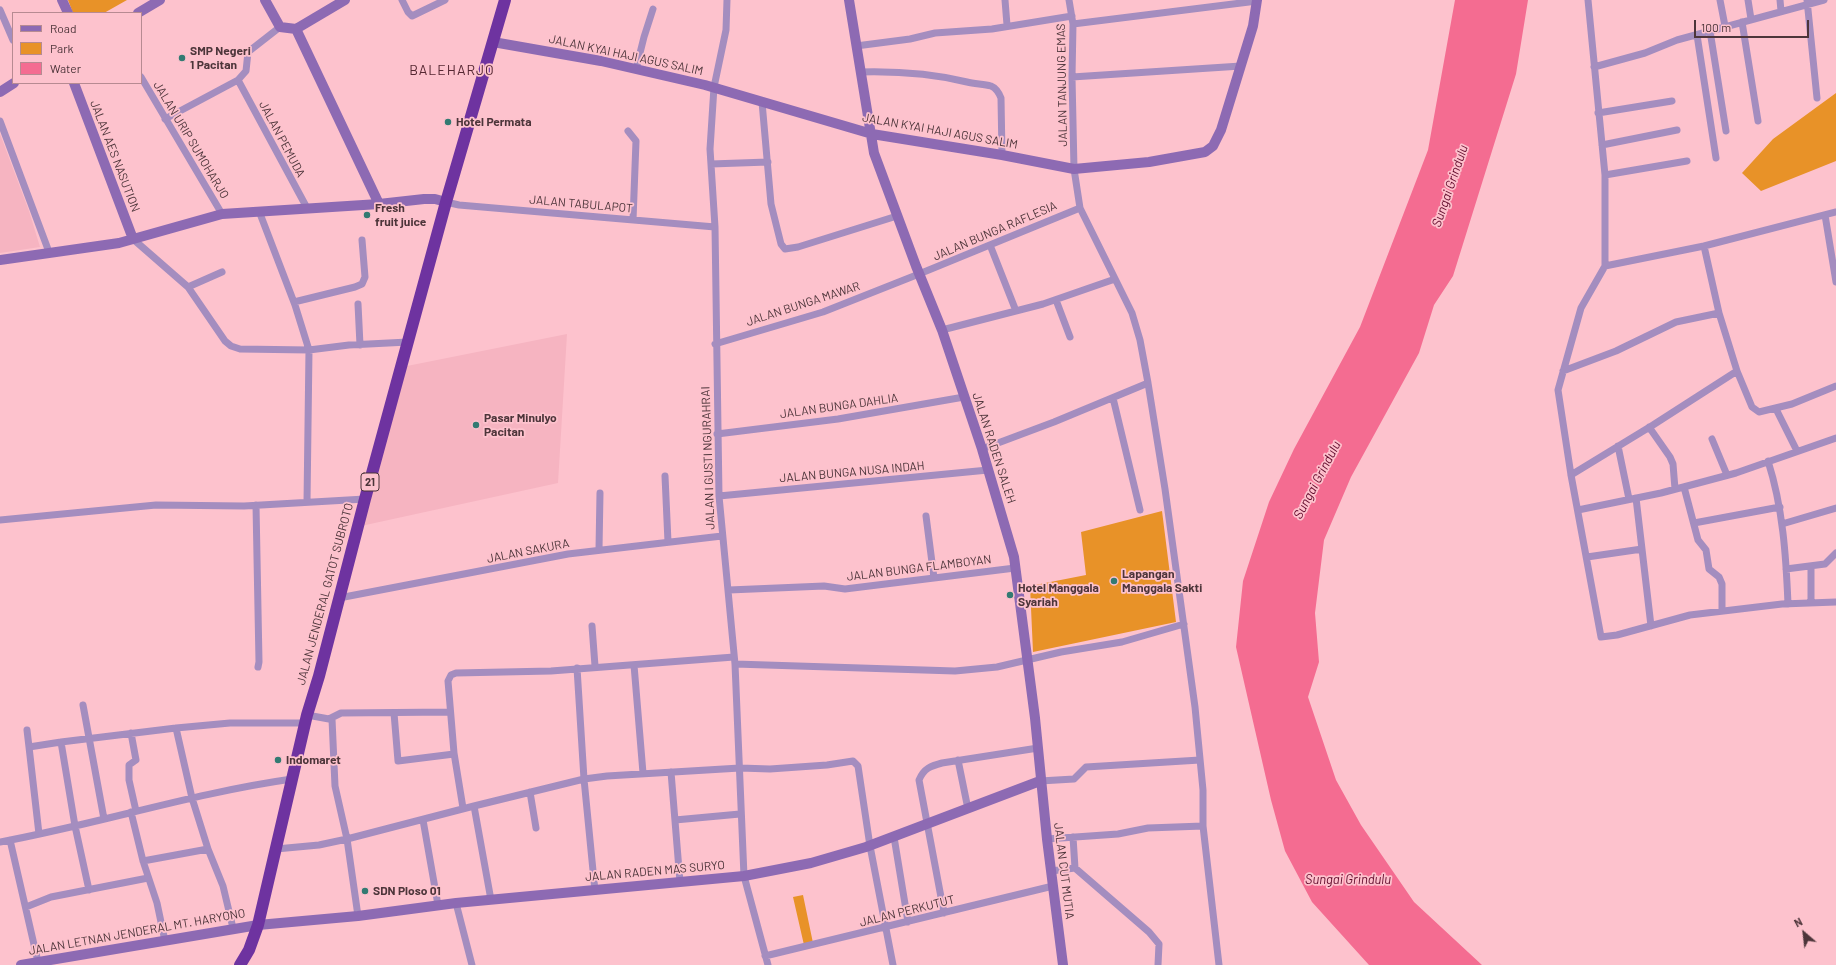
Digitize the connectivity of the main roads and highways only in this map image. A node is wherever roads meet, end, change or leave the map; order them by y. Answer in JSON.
{"nodes":[{"id":1,"x":506,"y":0,"type":"edge"},
{"id":2,"x":240,"y":965,"type":"edge"}],
"edges":[{"from":1,"to":2,"type":"highway","name":"JALAN JENDERAL GATOT SUBROTO","number":"21"}]}
